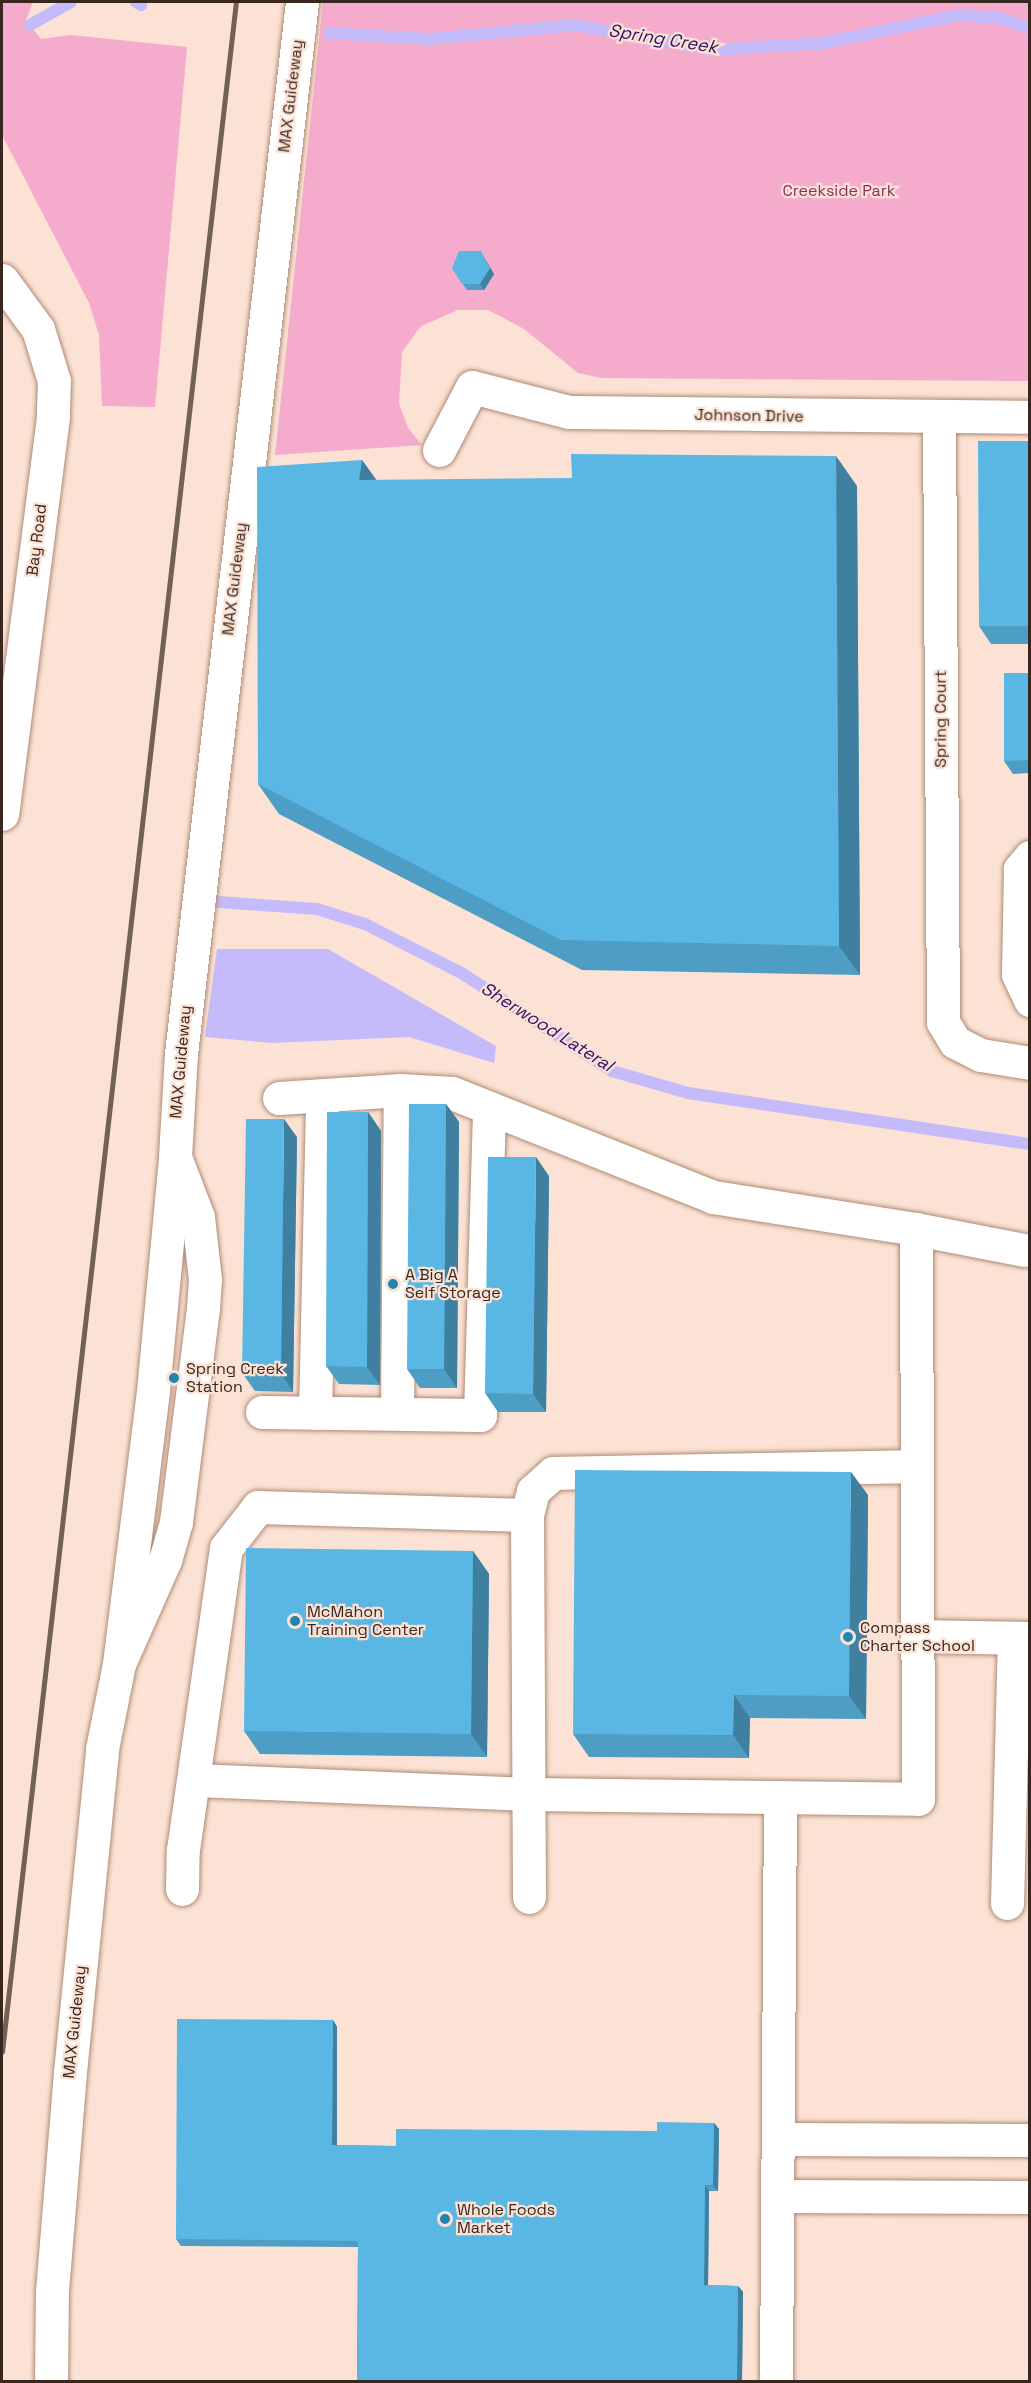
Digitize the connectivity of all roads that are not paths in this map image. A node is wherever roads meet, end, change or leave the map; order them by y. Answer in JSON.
{"nodes":[{"id":1,"x":302,"y":2,"type":"edge"},
{"id":2,"x":2,"y":280,"type":"edge"},
{"id":3,"x":939,"y":417,"type":"junction"},
{"id":4,"x":1029,"y":417,"type":"edge"},
{"id":5,"x":439,"y":450,"type":"dead end"},
{"id":6,"x":2,"y":814,"type":"edge"},
{"id":7,"x":1029,"y":857,"type":"edge"},
{"id":8,"x":1029,"y":1000,"type":"edge"},
{"id":9,"x":1029,"y":1063,"type":"edge"},
{"id":10,"x":400,"y":1090,"type":"junction"},
{"id":11,"x":322,"y":1095,"type":"junction"},
{"id":12,"x":279,"y":1098,"type":"dead end"},
{"id":13,"x":489,"y":1108,"type":"junction"},
{"id":14,"x":916,"y":1229,"type":"junction"},
{"id":15,"x":1024,"y":1250,"type":"dead end"},
{"id":16,"x":262,"y":1412,"type":"dead end"},
{"id":17,"x":315,"y":1413,"type":"junction"},
{"id":18,"x":397,"y":1413,"type":"junction"},
{"id":19,"x":917,"y":1466,"type":"junction"},
{"id":20,"x":527,"y":1515,"type":"junction"},
{"id":21,"x":919,"y":1636,"type":"junction"},
{"id":22,"x":1022,"y":1638,"type":"edge"},
{"id":23,"x":196,"y":1780,"type":"junction"},
{"id":24,"x":529,"y":1794,"type":"junction"},
{"id":25,"x":780,"y":1797,"type":"junction"},
{"id":26,"x":182,"y":1889,"type":"dead end"},
{"id":27,"x":529,"y":1898,"type":"dead end"},
{"id":28,"x":1007,"y":1903,"type":"dead end"},
{"id":29,"x":778,"y":2139,"type":"junction"},
{"id":30,"x":1029,"y":2140,"type":"edge"},
{"id":31,"x":777,"y":2196,"type":"junction"},
{"id":32,"x":1029,"y":2197,"type":"edge"},
{"id":33,"x":51,"y":2382,"type":"edge"},
{"id":34,"x":776,"y":2382,"type":"edge"}],
"edges":[{"from":1,"to":33,"type":"street","name":"MAX Guideway"},
{"from":2,"to":6,"type":"street","name":"Bay Road"},
{"from":3,"to":4,"type":"street","name":"Johnson Drive"},
{"from":3,"to":5,"type":"street","name":"Johnson Drive"},
{"from":3,"to":9,"type":"street","name":"Spring Court"},
{"from":7,"to":8,"type":"street"},
{"from":10,"to":11,"type":"street"},
{"from":10,"to":13,"type":"street"},
{"from":10,"to":18,"type":"street"},
{"from":11,"to":12,"type":"street"},
{"from":11,"to":17,"type":"street"},
{"from":13,"to":14,"type":"street"},
{"from":13,"to":18,"type":"street"},
{"from":14,"to":15,"type":"street"},
{"from":14,"to":19,"type":"street"},
{"from":16,"to":17,"type":"street"},
{"from":17,"to":18,"type":"street"},
{"from":19,"to":20,"type":"street"},
{"from":19,"to":21,"type":"street"},
{"from":20,"to":23,"type":"street"},
{"from":20,"to":24,"type":"street"},
{"from":21,"to":22,"type":"street"},
{"from":21,"to":25,"type":"street"},
{"from":22,"to":28,"type":"street"},
{"from":23,"to":24,"type":"street"},
{"from":23,"to":26,"type":"street"},
{"from":24,"to":25,"type":"street"},
{"from":24,"to":27,"type":"street"},
{"from":25,"to":29,"type":"street"},
{"from":29,"to":30,"type":"street"},
{"from":29,"to":31,"type":"street"},
{"from":31,"to":32,"type":"street"},
{"from":31,"to":34,"type":"street"}]}
